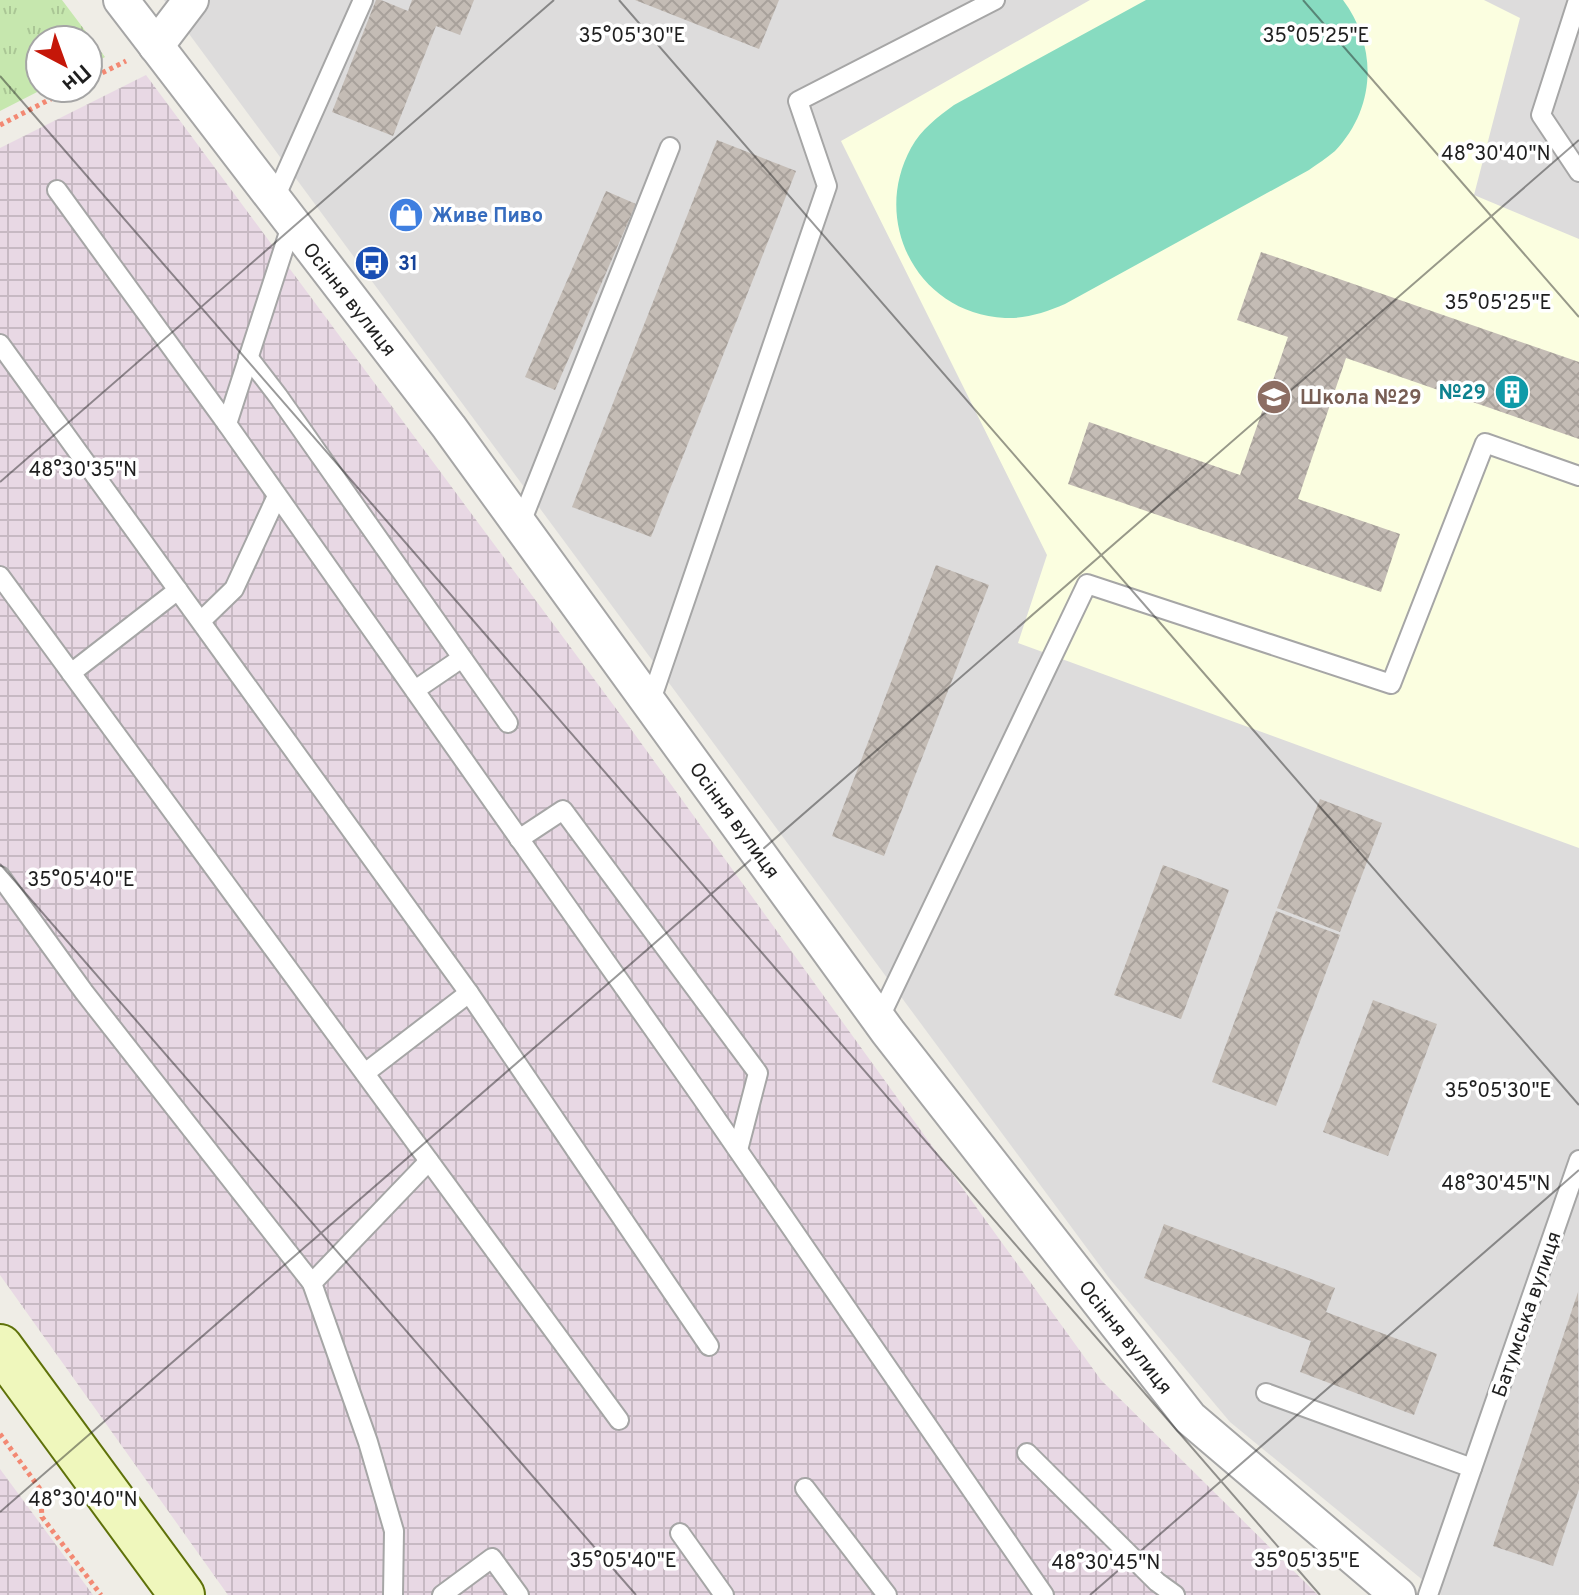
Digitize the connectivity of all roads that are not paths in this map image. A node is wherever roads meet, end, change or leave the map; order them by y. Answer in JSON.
{"nodes":[{"id":1,"x":121,"y":0,"type":"edge"},
{"id":2,"x":191,"y":0,"type":"edge"},
{"id":3,"x":363,"y":0,"type":"edge"},
{"id":4,"x":995,"y":0,"type":"edge"},
{"id":5,"x":1578,"y":0,"type":"edge"},
{"id":6,"x":156,"y":46,"type":"junction"},
{"id":7,"x":670,"y":147,"type":"dead end"},
{"id":8,"x":1579,"y":172,"type":"edge"},
{"id":9,"x":57,"y":190,"type":"dead end"},
{"id":10,"x":283,"y":211,"type":"junction"},
{"id":11,"x":0,"y":344,"type":"edge"},
{"id":12,"x":248,"y":357,"type":"junction"},
{"id":13,"x":227,"y":424,"type":"junction"},
{"id":14,"x":1579,"y":476,"type":"edge"},
{"id":15,"x":277,"y":496,"type":"junction"},
{"id":16,"x":520,"y":525,"type":"junction"},
{"id":17,"x":0,"y":576,"type":"edge"},
{"id":18,"x":178,"y":590,"type":"junction"},
{"id":19,"x":201,"y":621,"type":"junction"},
{"id":20,"x":462,"y":658,"type":"junction"},
{"id":21,"x":71,"y":673,"type":"junction"},
{"id":22,"x":415,"y":690,"type":"junction"},
{"id":23,"x":650,"y":703,"type":"junction"},
{"id":24,"x":508,"y":723,"type":"dead end"},
{"id":25,"x":519,"y":839,"type":"junction"},
{"id":26,"x":0,"y":876,"type":"edge"},
{"id":27,"x":469,"y":993,"type":"junction"},
{"id":28,"x":879,"y":1019,"type":"junction"},
{"id":29,"x":365,"y":1073,"type":"junction"},
{"id":30,"x":738,"y":1150,"type":"junction"},
{"id":31,"x":1579,"y":1160,"type":"edge"},
{"id":32,"x":429,"y":1161,"type":"junction"},
{"id":33,"x":312,"y":1283,"type":"junction"},
{"id":34,"x":709,"y":1346,"type":"dead end"},
{"id":35,"x":0,"y":1347,"type":"edge"},
{"id":36,"x":1266,"y":1393,"type":"dead end"},
{"id":37,"x":619,"y":1420,"type":"dead end"},
{"id":38,"x":1027,"y":1453,"type":"dead end"},
{"id":39,"x":1472,"y":1468,"type":"junction"},
{"id":40,"x":805,"y":1488,"type":"dead end"},
{"id":41,"x":680,"y":1533,"type":"dead end"},
{"id":42,"x":182,"y":1595,"type":"edge"},
{"id":43,"x":393,"y":1595,"type":"edge"},
{"id":44,"x":442,"y":1595,"type":"edge"},
{"id":45,"x":519,"y":1595,"type":"edge"},
{"id":46,"x":724,"y":1595,"type":"edge"},
{"id":47,"x":887,"y":1595,"type":"edge"},
{"id":48,"x":1044,"y":1595,"type":"edge"},
{"id":49,"x":1175,"y":1595,"type":"edge"},
{"id":50,"x":1404,"y":1595,"type":"edge"}],
"edges":[{"from":1,"to":6,"type":"street","name":"Осіння вулиця"},
{"from":2,"to":6,"type":"street"},
{"from":3,"to":10,"type":"lane"},
{"from":4,"to":23,"type":"lane"},
{"from":5,"to":8,"type":"lane"},
{"from":6,"to":10,"type":"street","name":"Осіння вулиця"},
{"from":7,"to":16,"type":"lane"},
{"from":9,"to":13,"type":"lane"},
{"from":10,"to":12,"type":"lane"},
{"from":10,"to":16,"type":"street","name":"Осіння вулиця"},
{"from":11,"to":18,"type":"lane"},
{"from":12,"to":13,"type":"lane"},
{"from":12,"to":20,"type":"lane"},
{"from":13,"to":15,"type":"lane"},
{"from":14,"to":28,"type":"lane"},
{"from":15,"to":19,"type":"lane"},
{"from":15,"to":22,"type":"lane"},
{"from":16,"to":23,"type":"street","name":"Осіння вулиця"},
{"from":17,"to":21,"type":"lane"},
{"from":18,"to":19,"type":"lane"},
{"from":18,"to":21,"type":"lane"},
{"from":19,"to":27,"type":"lane"},
{"from":20,"to":22,"type":"lane"},
{"from":20,"to":24,"type":"lane"},
{"from":21,"to":29,"type":"lane"},
{"from":22,"to":25,"type":"lane"},
{"from":23,"to":28,"type":"street","name":"Осіння вулиця"},
{"from":25,"to":30,"type":"lane"},
{"from":25,"to":30,"type":"lane"},
{"from":26,"to":33,"type":"lane"},
{"from":27,"to":29,"type":"lane"},
{"from":27,"to":34,"type":"lane"},
{"from":28,"to":50,"type":"street","name":"Осіння вулиця"},
{"from":29,"to":32,"type":"lane"},
{"from":30,"to":48,"type":"lane"},
{"from":31,"to":39,"type":"lane","name":"Батумська вулиця"},
{"from":32,"to":33,"type":"lane"},
{"from":32,"to":37,"type":"lane"},
{"from":33,"to":43,"type":"lane"},
{"from":35,"to":42,"type":"street"},
{"from":36,"to":39,"type":"lane"},
{"from":38,"to":49,"type":"lane"},
{"from":39,"to":50,"type":"lane","name":"Батумська вулиця"},
{"from":40,"to":47,"type":"lane"},
{"from":41,"to":46,"type":"lane"},
{"from":44,"to":45,"type":"lane"}]}
